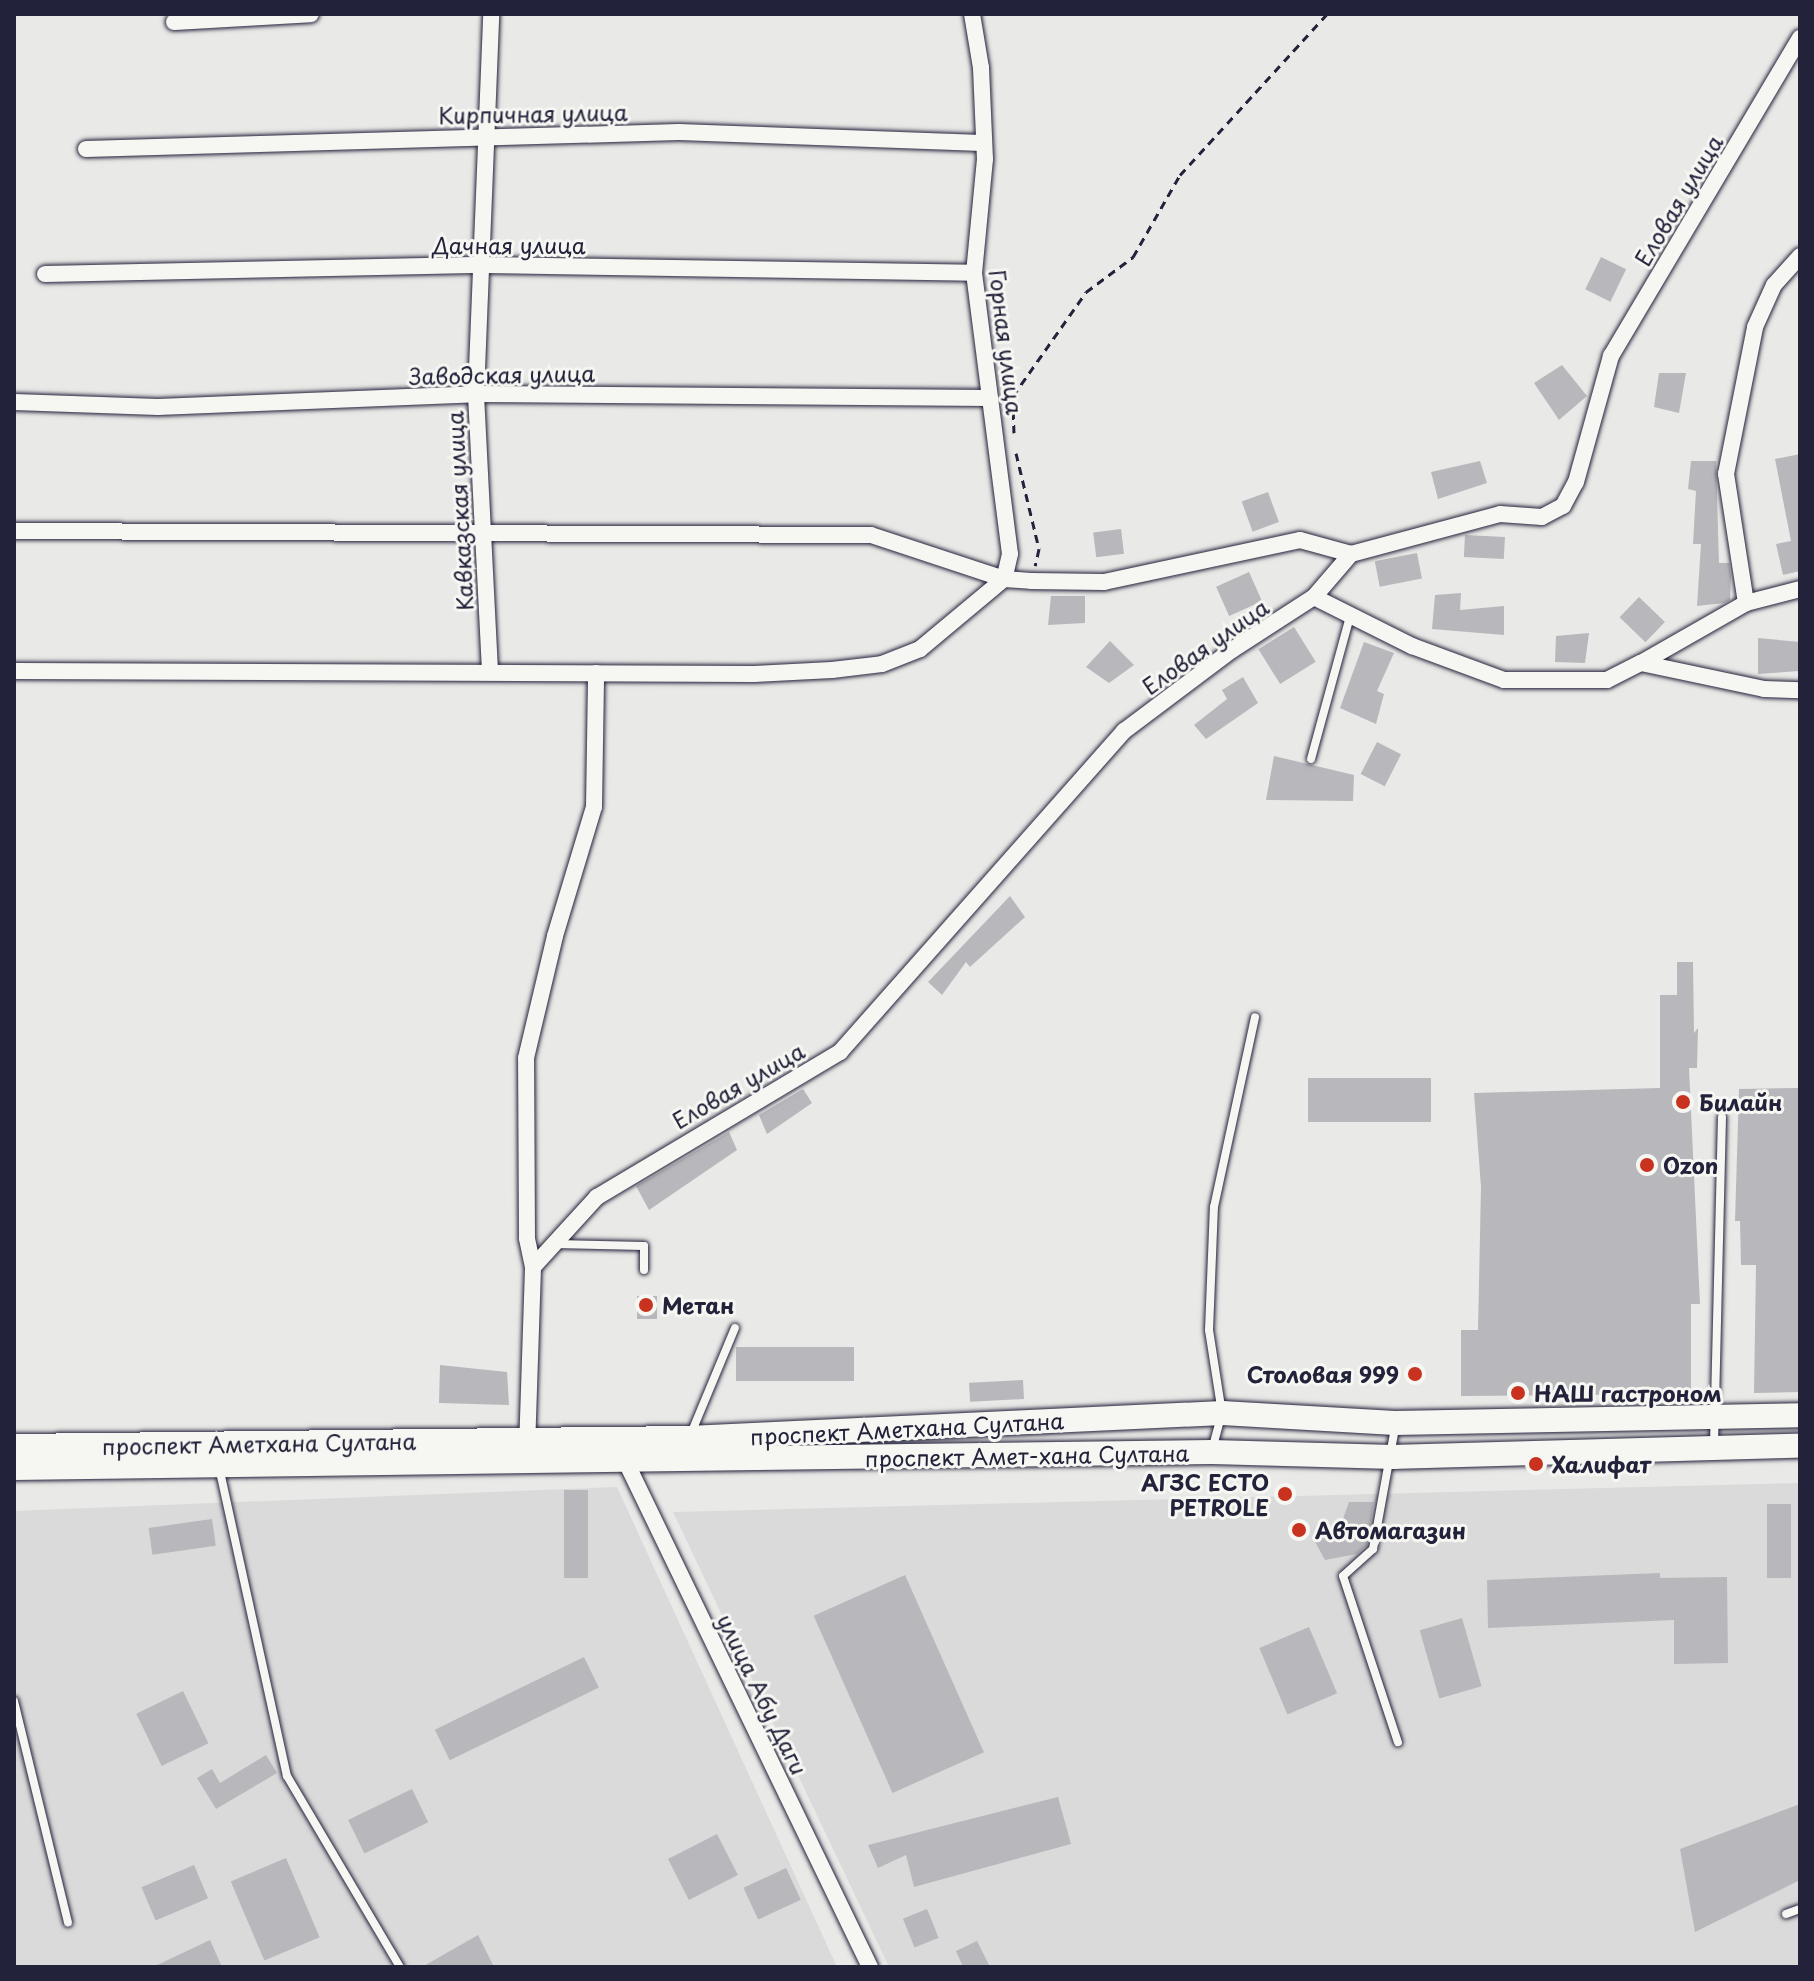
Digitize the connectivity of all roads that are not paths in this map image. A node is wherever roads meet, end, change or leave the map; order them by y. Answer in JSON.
{"nodes":[{"id":1,"x":311,"y":14,"type":"edge"},
{"id":2,"x":491,"y":14,"type":"edge"},
{"id":3,"x":972,"y":14,"type":"edge"},
{"id":4,"x":174,"y":22,"type":"dead end"},
{"id":5,"x":1800,"y":38,"type":"edge"},
{"id":6,"x":489,"y":137,"type":"junction"},
{"id":7,"x":982,"y":143,"type":"junction"},
{"id":8,"x":86,"y":149,"type":"dead end"},
{"id":9,"x":1800,"y":256,"type":"edge"},
{"id":10,"x":485,"y":265,"type":"junction"},
{"id":11,"x":974,"y":273,"type":"junction"},
{"id":12,"x":45,"y":274,"type":"dead end"},
{"id":13,"x":476,"y":394,"type":"junction"},
{"id":14,"x":990,"y":398,"type":"junction"},
{"id":15,"x":14,"y":402,"type":"edge"},
{"id":16,"x":14,"y":531,"type":"edge"},
{"id":17,"x":479,"y":533,"type":"junction"},
{"id":18,"x":1351,"y":554,"type":"junction"},
{"id":19,"x":1004,"y":579,"type":"junction"},
{"id":20,"x":1800,"y":589,"type":"edge"},
{"id":21,"x":1314,"y":597,"type":"junction"},
{"id":22,"x":1746,"y":603,"type":"junction"},
{"id":23,"x":1350,"y":615,"type":"junction"},
{"id":24,"x":1641,"y":663,"type":"junction"},
{"id":25,"x":14,"y":671,"type":"edge"},
{"id":26,"x":490,"y":671,"type":"junction"},
{"id":27,"x":596,"y":673,"type":"junction"},
{"id":28,"x":1800,"y":690,"type":"edge"},
{"id":29,"x":1311,"y":759,"type":"dead end"},
{"id":30,"x":1255,"y":1017,"type":"dead end"},
{"id":31,"x":1722,"y":1117,"type":"dead end"},
{"id":32,"x":554,"y":1244,"type":"junction"},
{"id":33,"x":533,"y":1267,"type":"junction"},
{"id":34,"x":644,"y":1270,"type":"dead end"},
{"id":35,"x":735,"y":1328,"type":"dead end"},
{"id":36,"x":1222,"y":1413,"type":"junction"},
{"id":37,"x":1715,"y":1415,"type":"junction"},
{"id":38,"x":1800,"y":1415,"type":"edge"},
{"id":39,"x":1395,"y":1423,"type":"junction"},
{"id":40,"x":689,"y":1438,"type":"junction"},
{"id":41,"x":14,"y":1446,"type":"edge"},
{"id":42,"x":1800,"y":1446,"type":"edge"},
{"id":43,"x":1714,"y":1449,"type":"junction"},
{"id":44,"x":630,"y":1450,"type":"junction"},
{"id":45,"x":527,"y":1452,"type":"junction"},
{"id":46,"x":1212,"y":1452,"type":"junction"},
{"id":47,"x":223,"y":1455,"type":"junction"},
{"id":48,"x":1394,"y":1457,"type":"junction"},
{"id":49,"x":677,"y":1461,"type":"junction"},
{"id":50,"x":14,"y":1468,"type":"edge"},
{"id":51,"x":14,"y":1701,"type":"edge"},
{"id":52,"x":1398,"y":1742,"type":"dead end"},
{"id":53,"x":1800,"y":1909,"type":"edge"},
{"id":54,"x":1786,"y":1914,"type":"dead end"},
{"id":55,"x":68,"y":1923,"type":"dead end"},
{"id":56,"x":400,"y":1967,"type":"edge"},
{"id":57,"x":870,"y":1967,"type":"edge"}],
"edges":[{"from":1,"to":4,"type":"street"},
{"from":2,"to":6,"type":"street","name":"Кавказская улица"},
{"from":3,"to":7,"type":"street","name":"Горная улица"},
{"from":5,"to":18,"type":"street","name":"Еловая улица"},
{"from":6,"to":7,"type":"street","name":"Кирпичная улица"},
{"from":6,"to":8,"type":"street","name":"Кирпичная улица"},
{"from":6,"to":10,"type":"street","name":"Кавказская улица"},
{"from":7,"to":11,"type":"street","name":"Горная улица"},
{"from":9,"to":22,"type":"street"},
{"from":10,"to":11,"type":"street","name":"Дачная улица"},
{"from":10,"to":12,"type":"street","name":"Дачная улица"},
{"from":10,"to":13,"type":"street","name":"Кавказская улица"},
{"from":11,"to":14,"type":"street","name":"Горная улица"},
{"from":13,"to":14,"type":"street","name":"Заводская улица"},
{"from":13,"to":15,"type":"street","name":"Заводская улица"},
{"from":13,"to":17,"type":"street","name":"Кавказская улица"},
{"from":14,"to":19,"type":"street","name":"Горная улица"},
{"from":16,"to":17,"type":"street"},
{"from":17,"to":19,"type":"street"},
{"from":17,"to":26,"type":"street","name":"Кавказская улица"},
{"from":18,"to":19,"type":"street"},
{"from":18,"to":21,"type":"street","name":"Еловая улица"},
{"from":19,"to":27,"type":"street"},
{"from":20,"to":22,"type":"street"},
{"from":21,"to":23,"type":"street"},
{"from":21,"to":32,"type":"street","name":"Еловая улица"},
{"from":22,"to":24,"type":"street"},
{"from":23,"to":24,"type":"street"},
{"from":23,"to":29,"type":"lane"},
{"from":24,"to":28,"type":"street"},
{"from":25,"to":26,"type":"street"},
{"from":26,"to":27,"type":"street"},
{"from":27,"to":33,"type":"street"},
{"from":30,"to":36,"type":"lane"},
{"from":31,"to":37,"type":"lane"},
{"from":32,"to":33,"type":"street","name":"Еловая улица"},
{"from":32,"to":34,"type":"lane"},
{"from":33,"to":45,"type":"street"},
{"from":35,"to":40,"type":"lane"},
{"from":36,"to":39,"type":"main road","name":"проспект Аметхана Султана"},
{"from":36,"to":40,"type":"main road","name":"проспект Аметхана Султана"},
{"from":36,"to":46,"type":"lane"},
{"from":37,"to":38,"type":"main road","name":"проспект Аметхана Султана"},
{"from":37,"to":39,"type":"main road","name":"проспект Аметхана Султана"},
{"from":37,"to":43,"type":"lane"},
{"from":39,"to":48,"type":"lane"},
{"from":40,"to":44,"type":"main road","name":"проспект Аметхана Султана"},
{"from":40,"to":49,"type":"lane"},
{"from":41,"to":47,"type":"main road","name":"проспект Аметхана Султана"},
{"from":42,"to":43,"type":"main road","name":"проспект Амет-хана Султана"},
{"from":43,"to":48,"type":"main road","name":"проспект Амет-хана Султана"},
{"from":44,"to":45,"type":"main road","name":"проспект Амет-хана Султана"},
{"from":44,"to":49,"type":"main road","name":"проспект Амет-хана Султана"},
{"from":44,"to":57,"type":"street","name":"улица Абу Даги"},
{"from":45,"to":47,"type":"main road","name":"проспект Амет-хана Султана"},
{"from":46,"to":48,"type":"main road","name":"проспект Амет-хана Султана"},
{"from":46,"to":49,"type":"main road","name":"проспект Амет-хана Султана"},
{"from":47,"to":50,"type":"main road","name":"проспект Амет-хана Султана"},
{"from":47,"to":56,"type":"lane"},
{"from":48,"to":52,"type":"lane"},
{"from":51,"to":55,"type":"lane"},
{"from":53,"to":54,"type":"lane"}]}
